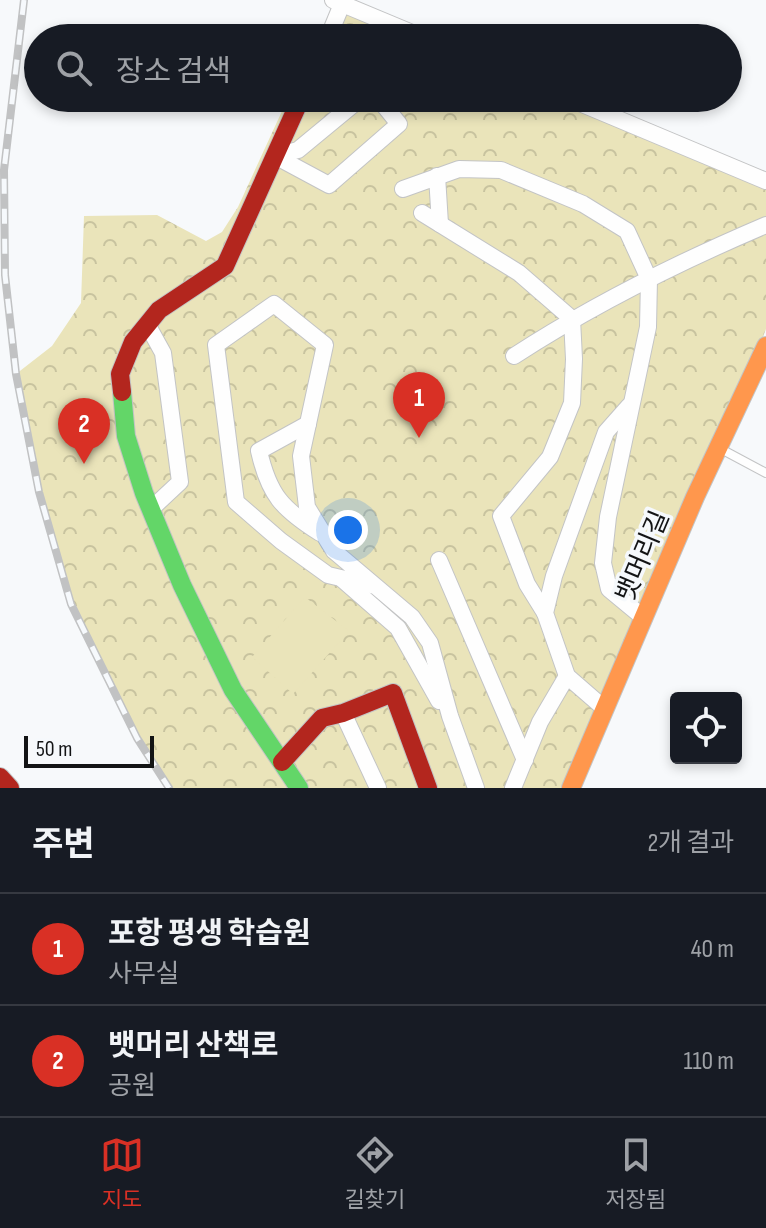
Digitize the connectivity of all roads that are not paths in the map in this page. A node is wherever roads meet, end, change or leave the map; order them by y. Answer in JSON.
{"nodes":[{"id":1,"x":337,"y":2,"type":"edge"},
{"id":2,"x":332,"y":24,"type":"edge"},
{"id":3,"x":390,"y":24,"type":"edge"},
{"id":4,"x":295,"y":112,"type":"edge"},
{"id":5,"x":344,"y":112,"type":"edge"},
{"id":6,"x":389,"y":112,"type":"edge"},
{"id":7,"x":601,"y":112,"type":"edge"},
{"id":8,"x":275,"y":156,"type":"junction"},
{"id":9,"x":437,"y":176,"type":"junction"},
{"id":10,"x":766,"y":181,"type":"edge"},
{"id":11,"x":403,"y":189,"type":"dead end"},
{"id":12,"x":422,"y":213,"type":"dead end"},
{"id":13,"x":440,"y":224,"type":"junction"},
{"id":14,"x":766,"y":225,"type":"edge"},
{"id":15,"x":649,"y":279,"type":"junction"},
{"id":16,"x":572,"y":319,"type":"junction"},
{"id":17,"x":147,"y":324,"type":"junction"},
{"id":18,"x":766,"y":346,"type":"edge"},
{"id":19,"x":514,"y":356,"type":"dead end"},
{"id":20,"x":633,"y":402,"type":"junction"},
{"id":21,"x":308,"y":424,"type":"junction"},
{"id":22,"x":718,"y":448,"type":"junction"},
{"id":23,"x":259,"y":451,"type":"junction"},
{"id":24,"x":229,"y":459,"type":"junction"},
{"id":25,"x":766,"y":473,"type":"edge"},
{"id":26,"x":151,"y":509,"type":"junction"},
{"id":27,"x":324,"y":536,"type":"junction"},
{"id":28,"x":439,"y":560,"type":"dead end"},
{"id":29,"x":342,"y":579,"type":"junction"},
{"id":30,"x":375,"y":586,"type":"junction"},
{"id":31,"x":545,"y":613,"type":"junction"},
{"id":32,"x":644,"y":618,"type":"junction"},
{"id":33,"x":567,"y":676,"type":"junction"},
{"id":34,"x":605,"y":709,"type":"junction"},
{"id":35,"x":343,"y":713,"type":"junction"},
{"id":36,"x":450,"y":716,"type":"junction"},
{"id":37,"x":525,"y":760,"type":"junction"},
{"id":38,"x":282,"y":762,"type":"junction"},
{"id":39,"x":0,"y":777,"type":"edge"},
{"id":40,"x":10,"y":788,"type":"edge"},
{"id":41,"x":299,"y":788,"type":"edge"},
{"id":42,"x":378,"y":788,"type":"edge"},
{"id":43,"x":428,"y":788,"type":"edge"},
{"id":44,"x":476,"y":788,"type":"edge"},
{"id":45,"x":513,"y":788,"type":"edge"},
{"id":46,"x":571,"y":788,"type":"edge"}],
"edges":[{"from":1,"to":2,"type":"street"},
{"from":1,"to":3,"type":"street"},
{"from":4,"to":8,"type":"street"},
{"from":5,"to":8,"type":"street"},
{"from":6,"to":8,"type":"street"},
{"from":7,"to":10,"type":"street"},
{"from":8,"to":17,"type":"street"},
{"from":9,"to":11,"type":"street"},
{"from":9,"to":13,"type":"street"},
{"from":9,"to":15,"type":"street"},
{"from":12,"to":13,"type":"street"},
{"from":13,"to":16,"type":"street"},
{"from":14,"to":15,"type":"street"},
{"from":15,"to":16,"type":"street"},
{"from":15,"to":20,"type":"street"},
{"from":16,"to":19,"type":"street"},
{"from":16,"to":31,"type":"street"},
{"from":17,"to":26,"type":"street"},
{"from":17,"to":26,"type":"street"},
{"from":18,"to":22,"type":"street","name":"뱃머리길"},
{"from":20,"to":31,"type":"street"},
{"from":20,"to":32,"type":"street"},
{"from":21,"to":23,"type":"street"},
{"from":21,"to":24,"type":"street"},
{"from":21,"to":27,"type":"street"},
{"from":22,"to":25,"type":"lane"},
{"from":22,"to":32,"type":"street","name":"뱃머리길"},
{"from":23,"to":24,"type":"street"},
{"from":23,"to":27,"type":"street"},
{"from":24,"to":29,"type":"street"},
{"from":26,"to":38,"type":"street"},
{"from":27,"to":30,"type":"street"},
{"from":28,"to":37,"type":"street"},
{"from":29,"to":30,"type":"street"},
{"from":29,"to":36,"type":"street"},
{"from":30,"to":36,"type":"street"},
{"from":31,"to":33,"type":"street"},
{"from":32,"to":34,"type":"street","name":"뱃머리길"},
{"from":33,"to":34,"type":"street"},
{"from":33,"to":37,"type":"street"},
{"from":34,"to":46,"type":"street","name":"뱃머리길"},
{"from":35,"to":38,"type":"street"},
{"from":35,"to":42,"type":"street"},
{"from":35,"to":43,"type":"street"},
{"from":36,"to":44,"type":"street"},
{"from":37,"to":45,"type":"street"},
{"from":38,"to":41,"type":"street"},
{"from":39,"to":40,"type":"street"}]}
